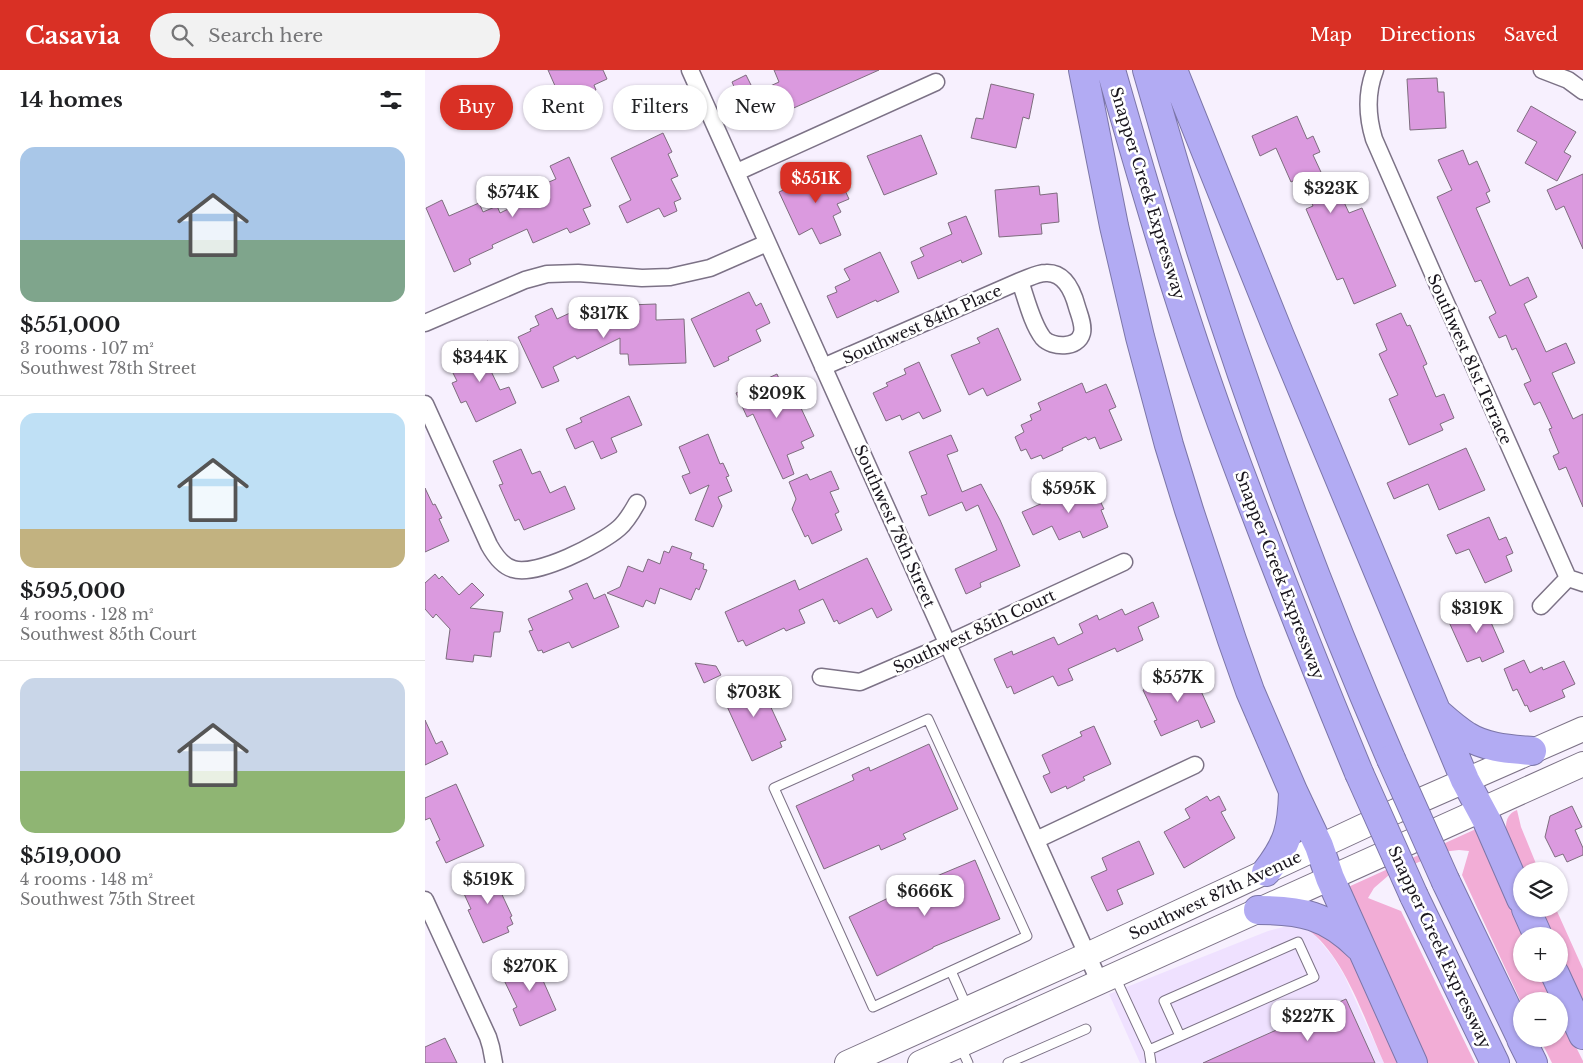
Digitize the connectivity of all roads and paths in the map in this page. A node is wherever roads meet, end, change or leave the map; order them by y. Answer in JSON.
{"nodes":[{"id":1,"x":690,"y":70,"type":"edge"},
{"id":2,"x":1083,"y":70,"type":"edge"},
{"id":3,"x":1111,"y":70,"type":"edge"},
{"id":4,"x":1147,"y":70,"type":"edge"},
{"id":5,"x":1173,"y":70,"type":"edge"},
{"id":6,"x":1375,"y":70,"type":"edge"},
{"id":7,"x":1542,"y":70,"type":"edge"},
{"id":8,"x":936,"y":82,"type":"dead end"},
{"id":9,"x":1583,"y":91,"type":"edge"},
{"id":10,"x":737,"y":172,"type":"junction"},
{"id":11,"x":767,"y":243,"type":"junction"},
{"id":12,"x":1020,"y":281,"type":"junction"},
{"id":13,"x":425,"y":323,"type":"edge"},
{"id":14,"x":823,"y":367,"type":"junction"},
{"id":15,"x":425,"y":404,"type":"edge"},
{"id":16,"x":637,"y":504,"type":"dead end"},
{"id":17,"x":1124,"y":562,"type":"dead end"},
{"id":18,"x":1575,"y":580,"type":"edge"},
{"id":19,"x":1541,"y":606,"type":"dead end"},
{"id":20,"x":948,"y":643,"type":"junction"},
{"id":21,"x":821,"y":677,"type":"dead end"},
{"id":22,"x":1438,"y":713,"type":"junction"},
{"id":23,"x":1582,"y":733,"type":"edge"},
{"id":24,"x":1532,"y":751,"type":"junction"},
{"id":25,"x":1583,"y":764,"type":"edge"},
{"id":26,"x":1195,"y":765,"type":"dead end"},
{"id":27,"x":1465,"y":780,"type":"junction"},
{"id":28,"x":1293,"y":791,"type":"junction"},
{"id":29,"x":1481,"y":810,"type":"junction"},
{"id":30,"x":1037,"y":840,"type":"junction"},
{"id":31,"x":1319,"y":846,"type":"junction"},
{"id":32,"x":1266,"y":872,"type":"junction"},
{"id":33,"x":1330,"y":878,"type":"junction"},
{"id":34,"x":1513,"y":881,"type":"edge"},
{"id":35,"x":425,"y":900,"type":"edge"},
{"id":36,"x":1258,"y":910,"type":"junction"},
{"id":37,"x":1362,"y":950,"type":"junction"},
{"id":38,"x":1087,"y":955,"type":"junction"},
{"id":39,"x":951,"y":971,"type":"junction"},
{"id":40,"x":1106,"y":978,"type":"junction"},
{"id":41,"x":1559,"y":982,"type":"edge"},
{"id":42,"x":967,"y":1008,"type":"junction"},
{"id":43,"x":1513,"y":1022,"type":"edge"},
{"id":44,"x":1086,"y":1029,"type":"dead end"},
{"id":45,"x":1583,"y":1035,"type":"edge"},
{"id":46,"x":1180,"y":1036,"type":"junction"},
{"id":47,"x":1525,"y":1047,"type":"edge"},
{"id":48,"x":1149,"y":1050,"type":"junction"},
{"id":49,"x":964,"y":1054,"type":"edge"},
{"id":50,"x":859,"y":1060,"type":"edge"},
{"id":51,"x":494,"y":1063,"type":"edge"},
{"id":52,"x":919,"y":1063,"type":"edge"},
{"id":53,"x":1008,"y":1063,"type":"edge"},
{"id":54,"x":1151,"y":1063,"type":"edge"},
{"id":55,"x":1413,"y":1063,"type":"edge"},
{"id":56,"x":1495,"y":1063,"type":"edge"},
{"id":57,"x":1533,"y":1063,"type":"edge"}],
"edges":[{"from":1,"to":10,"type":"street","name":"Southwest 78th Street"},
{"from":2,"to":28,"type":"highway"},
{"from":3,"to":56,"type":"highway","name":"Snapper Creek Expressway","bridge":true},
{"from":4,"to":43,"type":"highway","name":"Snapper Creek Expressway","bridge":true},
{"from":5,"to":22,"type":"highway"},
{"from":6,"to":18,"type":"street","name":"Southwest 81st Terrace"},
{"from":7,"to":9,"type":"street"},
{"from":8,"to":10,"type":"street"},
{"from":10,"to":11,"type":"street","name":"Southwest 78th Street"},
{"from":11,"to":13,"type":"street"},
{"from":11,"to":14,"type":"street","name":"Southwest 78th Street"},
{"from":12,"to":12,"type":"street","name":"Southwest 84th Place"},
{"from":12,"to":14,"type":"street","name":"Southwest 84th Place"},
{"from":14,"to":20,"type":"street","name":"Southwest 78th Street"},
{"from":15,"to":16,"type":"street"},
{"from":17,"to":20,"type":"street","name":"Southwest 85th Court"},
{"from":18,"to":19,"type":"street"},
{"from":20,"to":21,"type":"street","name":"Southwest 85th Court"},
{"from":20,"to":30,"type":"street","name":"Southwest 78th Street"},
{"from":22,"to":24,"type":"highway"},
{"from":22,"to":27,"type":"highway"},
{"from":23,"to":24,"type":"main road","name":"Southwest 87th Avenue"},
{"from":24,"to":27,"type":"main road","name":"Southwest 87th Avenue"},
{"from":25,"to":29,"type":"main road","name":"Southwest 87th Avenue"},
{"from":26,"to":30,"type":"street"},
{"from":27,"to":29,"type":"highway"},
{"from":27,"to":31,"type":"main road","name":"Southwest 87th Avenue"},
{"from":28,"to":31,"type":"highway"},
{"from":28,"to":32,"type":"highway"},
{"from":29,"to":33,"type":"main road","name":"Southwest 87th Avenue"},
{"from":29,"to":34,"type":"highway"},
{"from":30,"to":38,"type":"street","name":"Southwest 78th Street"},
{"from":31,"to":32,"type":"main road","name":"Southwest 87th Avenue"},
{"from":31,"to":33,"type":"highway"},
{"from":32,"to":38,"type":"main road","name":"Southwest 87th Avenue"},
{"from":33,"to":36,"type":"main road","name":"Southwest 87th Avenue"},
{"from":33,"to":37,"type":"highway"},
{"from":35,"to":51,"type":"street"},
{"from":36,"to":37,"type":"highway"},
{"from":36,"to":40,"type":"main road","name":"Southwest 87th Avenue"},
{"from":37,"to":55,"type":"highway"},
{"from":38,"to":40,"type":"street","name":"Southwest 78th Street"},
{"from":38,"to":42,"type":"main road","name":"Southwest 87th Avenue"},
{"from":39,"to":39,"type":"lane"},
{"from":39,"to":42,"type":"lane"},
{"from":40,"to":48,"type":"lane"},
{"from":40,"to":49,"type":"main road","name":"Southwest 87th Avenue"},
{"from":41,"to":45,"type":"highway"},
{"from":42,"to":50,"type":"main road","name":"Southwest 87th Avenue"},
{"from":44,"to":53,"type":"lane"},
{"from":46,"to":46,"type":"lane"},
{"from":46,"to":48,"type":"lane"},
{"from":47,"to":57,"type":"highway","name":"Snapper Creek Expressway"},
{"from":48,"to":54,"type":"lane"},
{"from":49,"to":52,"type":"main road","name":"Southwest 87th Avenue"}]}
